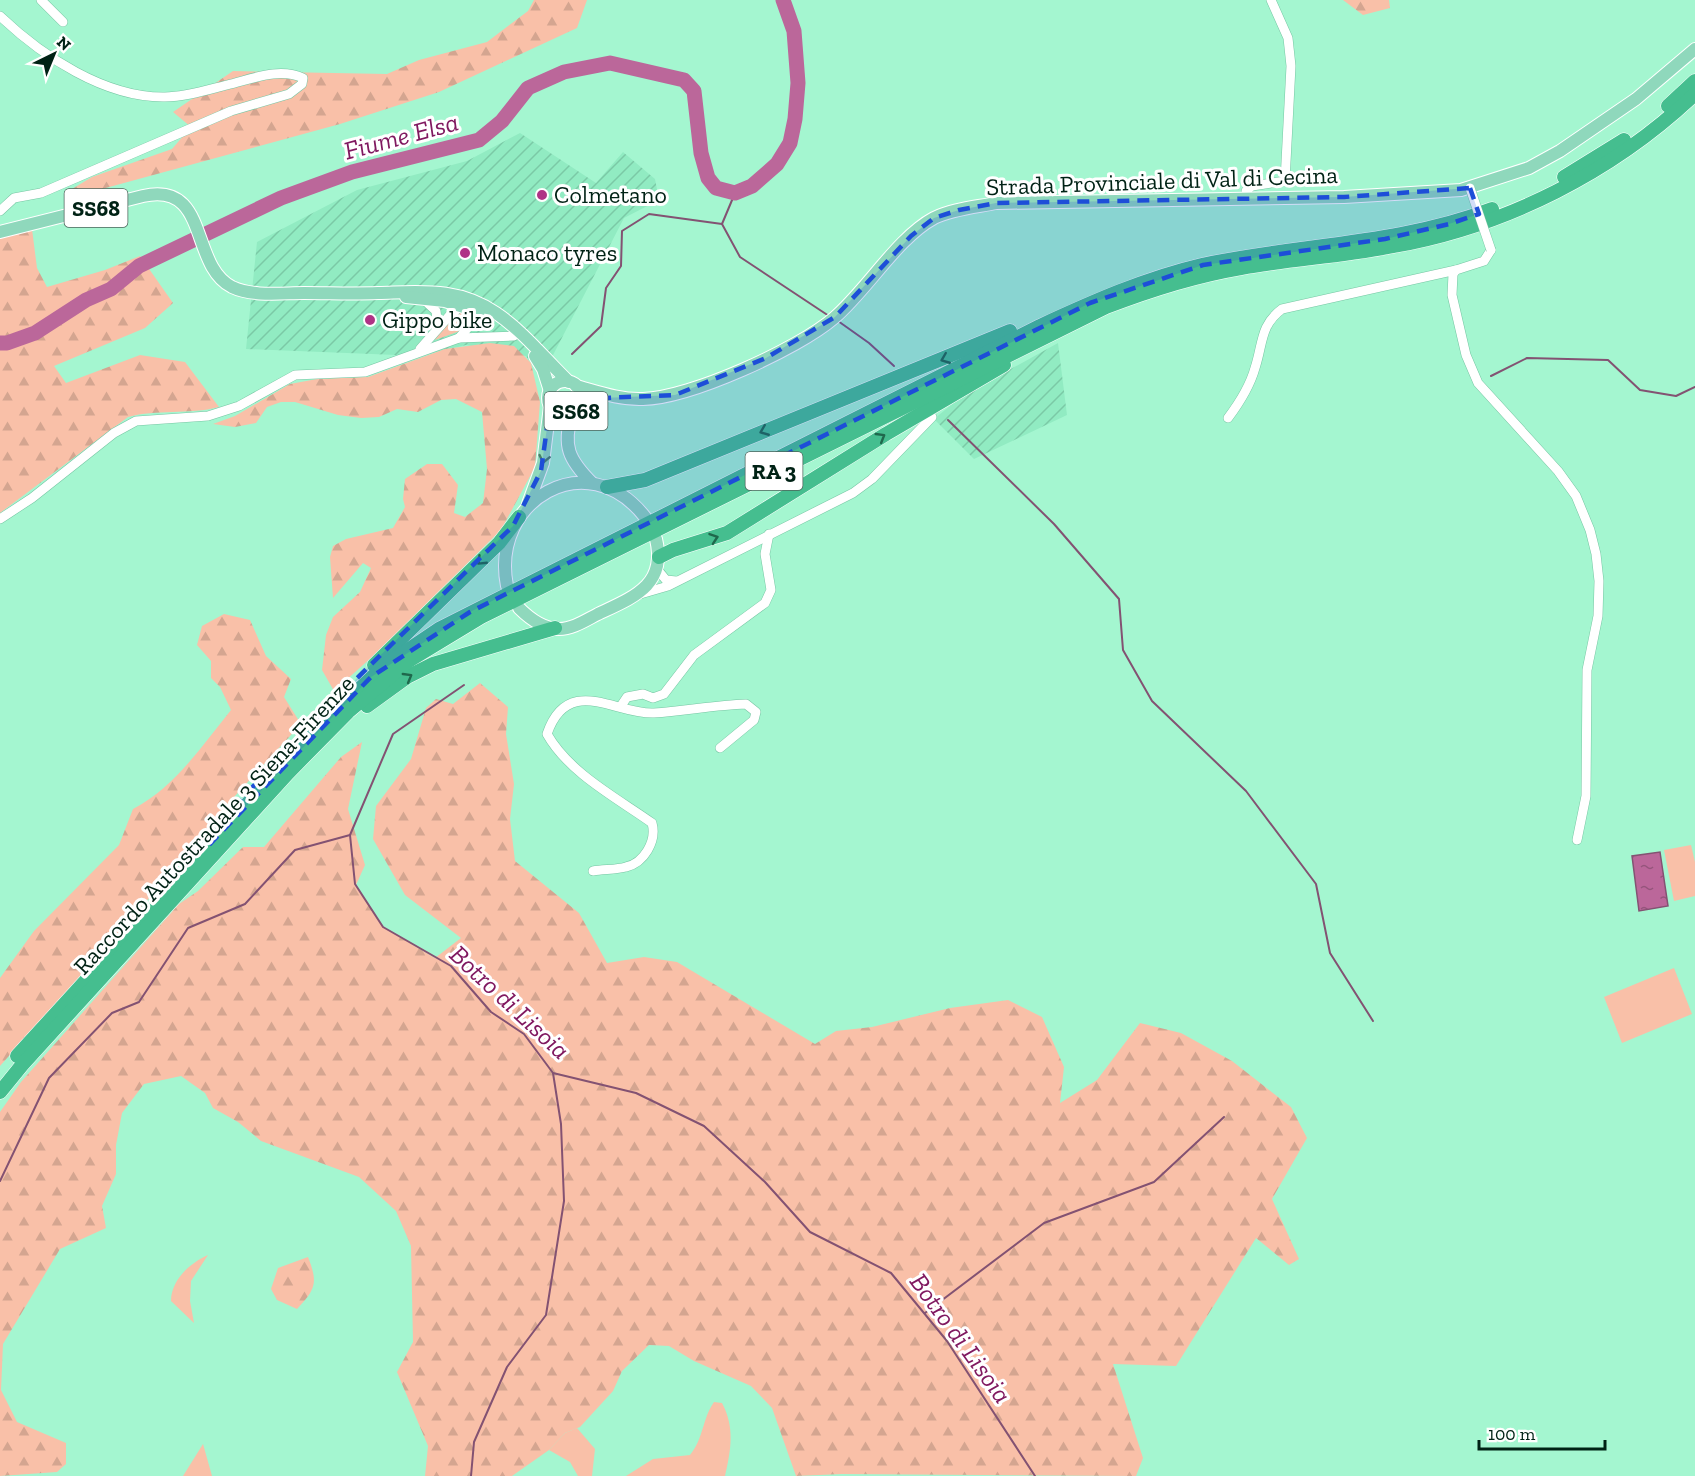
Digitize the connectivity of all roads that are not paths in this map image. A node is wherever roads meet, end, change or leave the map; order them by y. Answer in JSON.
{"nodes":[{"id":1,"x":41,"y":0,"type":"edge"},
{"id":2,"x":1271,"y":0,"type":"edge"},
{"id":3,"x":0,"y":16,"type":"edge"},
{"id":4,"x":63,"y":22,"type":"dead end"},
{"id":5,"x":1695,"y":49,"type":"edge"},
{"id":6,"x":1695,"y":81,"type":"edge"},
{"id":7,"x":1695,"y":94,"type":"edge"},
{"id":8,"x":1470,"y":188,"type":"junction"},
{"id":9,"x":1247,"y":198,"type":"junction"},
{"id":10,"x":0,"y":211,"type":"edge"},
{"id":11,"x":0,"y":232,"type":"edge"},
{"id":12,"x":1316,"y":258,"type":"junction"},
{"id":13,"x":1236,"y":259,"type":"junction"},
{"id":14,"x":1456,"y":270,"type":"junction"},
{"id":15,"x":427,"y":295,"type":"junction"},
{"id":16,"x":468,"y":306,"type":"junction"},
{"id":17,"x":438,"y":328,"type":"junction"},
{"id":18,"x":516,"y":333,"type":"junction"},
{"id":19,"x":459,"y":338,"type":"junction"},
{"id":20,"x":418,"y":350,"type":"junction"},
{"id":21,"x":573,"y":384,"type":"junction"},
{"id":22,"x":550,"y":391,"type":"junction"},
{"id":23,"x":614,"y":397,"type":"junction"},
{"id":24,"x":550,"y":406,"type":"junction"},
{"id":25,"x":575,"y":412,"type":"junction"},
{"id":26,"x":932,"y":417,"type":"dead end"},
{"id":27,"x":1228,"y":418,"type":"dead end"},
{"id":28,"x":592,"y":483,"type":"junction"},
{"id":29,"x":607,"y":487,"type":"junction"},
{"id":30,"x":522,"y":513,"type":"junction"},
{"id":31,"x":645,"y":517,"type":"dead end"},
{"id":32,"x":0,"y":519,"type":"edge"},
{"id":33,"x":769,"y":534,"type":"junction"},
{"id":34,"x":656,"y":539,"type":"dead end"},
{"id":35,"x":658,"y":563,"type":"junction"},
{"id":36,"x":676,"y":581,"type":"junction"},
{"id":37,"x":507,"y":586,"type":"dead end"},
{"id":38,"x":633,"y":597,"type":"junction"},
{"id":39,"x":519,"y":608,"type":"dead end"},
{"id":40,"x":555,"y":628,"type":"junction"},
{"id":41,"x":621,"y":706,"type":"junction"},
{"id":42,"x":720,"y":748,"type":"dead end"},
{"id":43,"x":1577,"y":840,"type":"dead end"},
{"id":44,"x":208,"y":846,"type":"junction"},
{"id":45,"x":593,"y":871,"type":"dead end"},
{"id":46,"x":183,"y":889,"type":"junction"},
{"id":47,"x":0,"y":1077,"type":"edge"},
{"id":48,"x":0,"y":1092,"type":"edge"}],
"edges":[{"from":1,"to":4,"type":"street"},
{"from":2,"to":9,"type":"street"},
{"from":3,"to":10,"type":"street"},
{"from":5,"to":8,"type":"main road","name":"Strada Provinciale di Val di Cecina"},
{"from":6,"to":13,"type":"highway","name":"Raccordo Autostradale 3 Siena-Firenze","number":"RA 3"},
{"from":7,"to":12,"type":"highway","name":"Raccordo Autostradale 3 Siena-Firenze","number":"RA 3"},
{"from":8,"to":9,"type":"main road","name":"Strada Provinciale di Val di Cecina"},
{"from":8,"to":14,"type":"street","bridge":true},
{"from":9,"to":23,"type":"main road","name":"Strada Provinciale di Val di Cecina"},
{"from":11,"to":15,"type":"main road","number":"SS68"},
{"from":35,"to":12,"type":"highway","one_way":true},
{"from":12,"to":46,"type":"highway","name":"Raccordo Autostradale 3 Siena-Firenze","number":"RA 3"},
{"from":13,"to":29,"type":"highway","one_way":true},
{"from":13,"to":44,"type":"highway","name":"Raccordo Autostradale 3 Siena-Firenze","number":"RA 3"},
{"from":14,"to":27,"type":"street"},
{"from":14,"to":43,"type":"street"},
{"from":15,"to":16,"type":"main road","number":"SS68"},
{"from":15,"to":17,"type":"street"},
{"from":15,"to":18,"type":"main road","number":"SS68"},
{"from":16,"to":17,"type":"street"},
{"from":16,"to":18,"type":"main road","number":"SS68"},
{"from":16,"to":19,"type":"street"},
{"from":17,"to":20,"type":"street"},
{"from":18,"to":19,"type":"street"},
{"from":18,"to":21,"type":"main road","number":"SS68"},
{"from":18,"to":22,"type":"main road","number":"SS68"},
{"from":19,"to":20,"type":"street"},
{"from":20,"to":32,"type":"street"},
{"from":21,"to":22,"type":"main road","number":"SS68"},
{"from":21,"to":23,"type":"main road","name":"Strada Provinciale di Val di Cecina"},
{"from":21,"to":25,"type":"main road","number":"SS68"},
{"from":22,"to":24,"type":"main road","number":"SS68"},
{"from":23,"to":25,"type":"main road","name":"Strada Provinciale di Val di Cecina"},
{"from":24,"to":25,"type":"main road","number":"SS68"},
{"from":24,"to":30,"type":"main road","one_way":true},
{"from":25,"to":28,"type":"main road"},
{"from":26,"to":33,"type":"street"},
{"from":28,"to":29,"type":"main road"},
{"from":28,"to":30,"type":"main road"},
{"from":29,"to":31,"type":"main road"},
{"from":30,"to":37,"type":"main road"},
{"from":30,"to":44,"type":"highway","one_way":true},
{"from":33,"to":36,"type":"street"},
{"from":33,"to":41,"type":"street"},
{"from":34,"to":35,"type":"main road"},
{"from":35,"to":36,"type":"street"},
{"from":35,"to":38,"type":"main road"},
{"from":36,"to":38,"type":"street"},
{"from":38,"to":40,"type":"main road"},
{"from":39,"to":40,"type":"main road"},
{"from":46,"to":40,"type":"highway","one_way":true},
{"from":41,"to":42,"type":"street"},
{"from":41,"to":45,"type":"street"},
{"from":44,"to":47,"type":"highway","name":"Raccordo Autostradale 3 Siena-Firenze","number":"RA 3"},
{"from":46,"to":48,"type":"highway","name":"Raccordo Autostradale 3 Siena-Firenze","number":"RA 3"}]}
